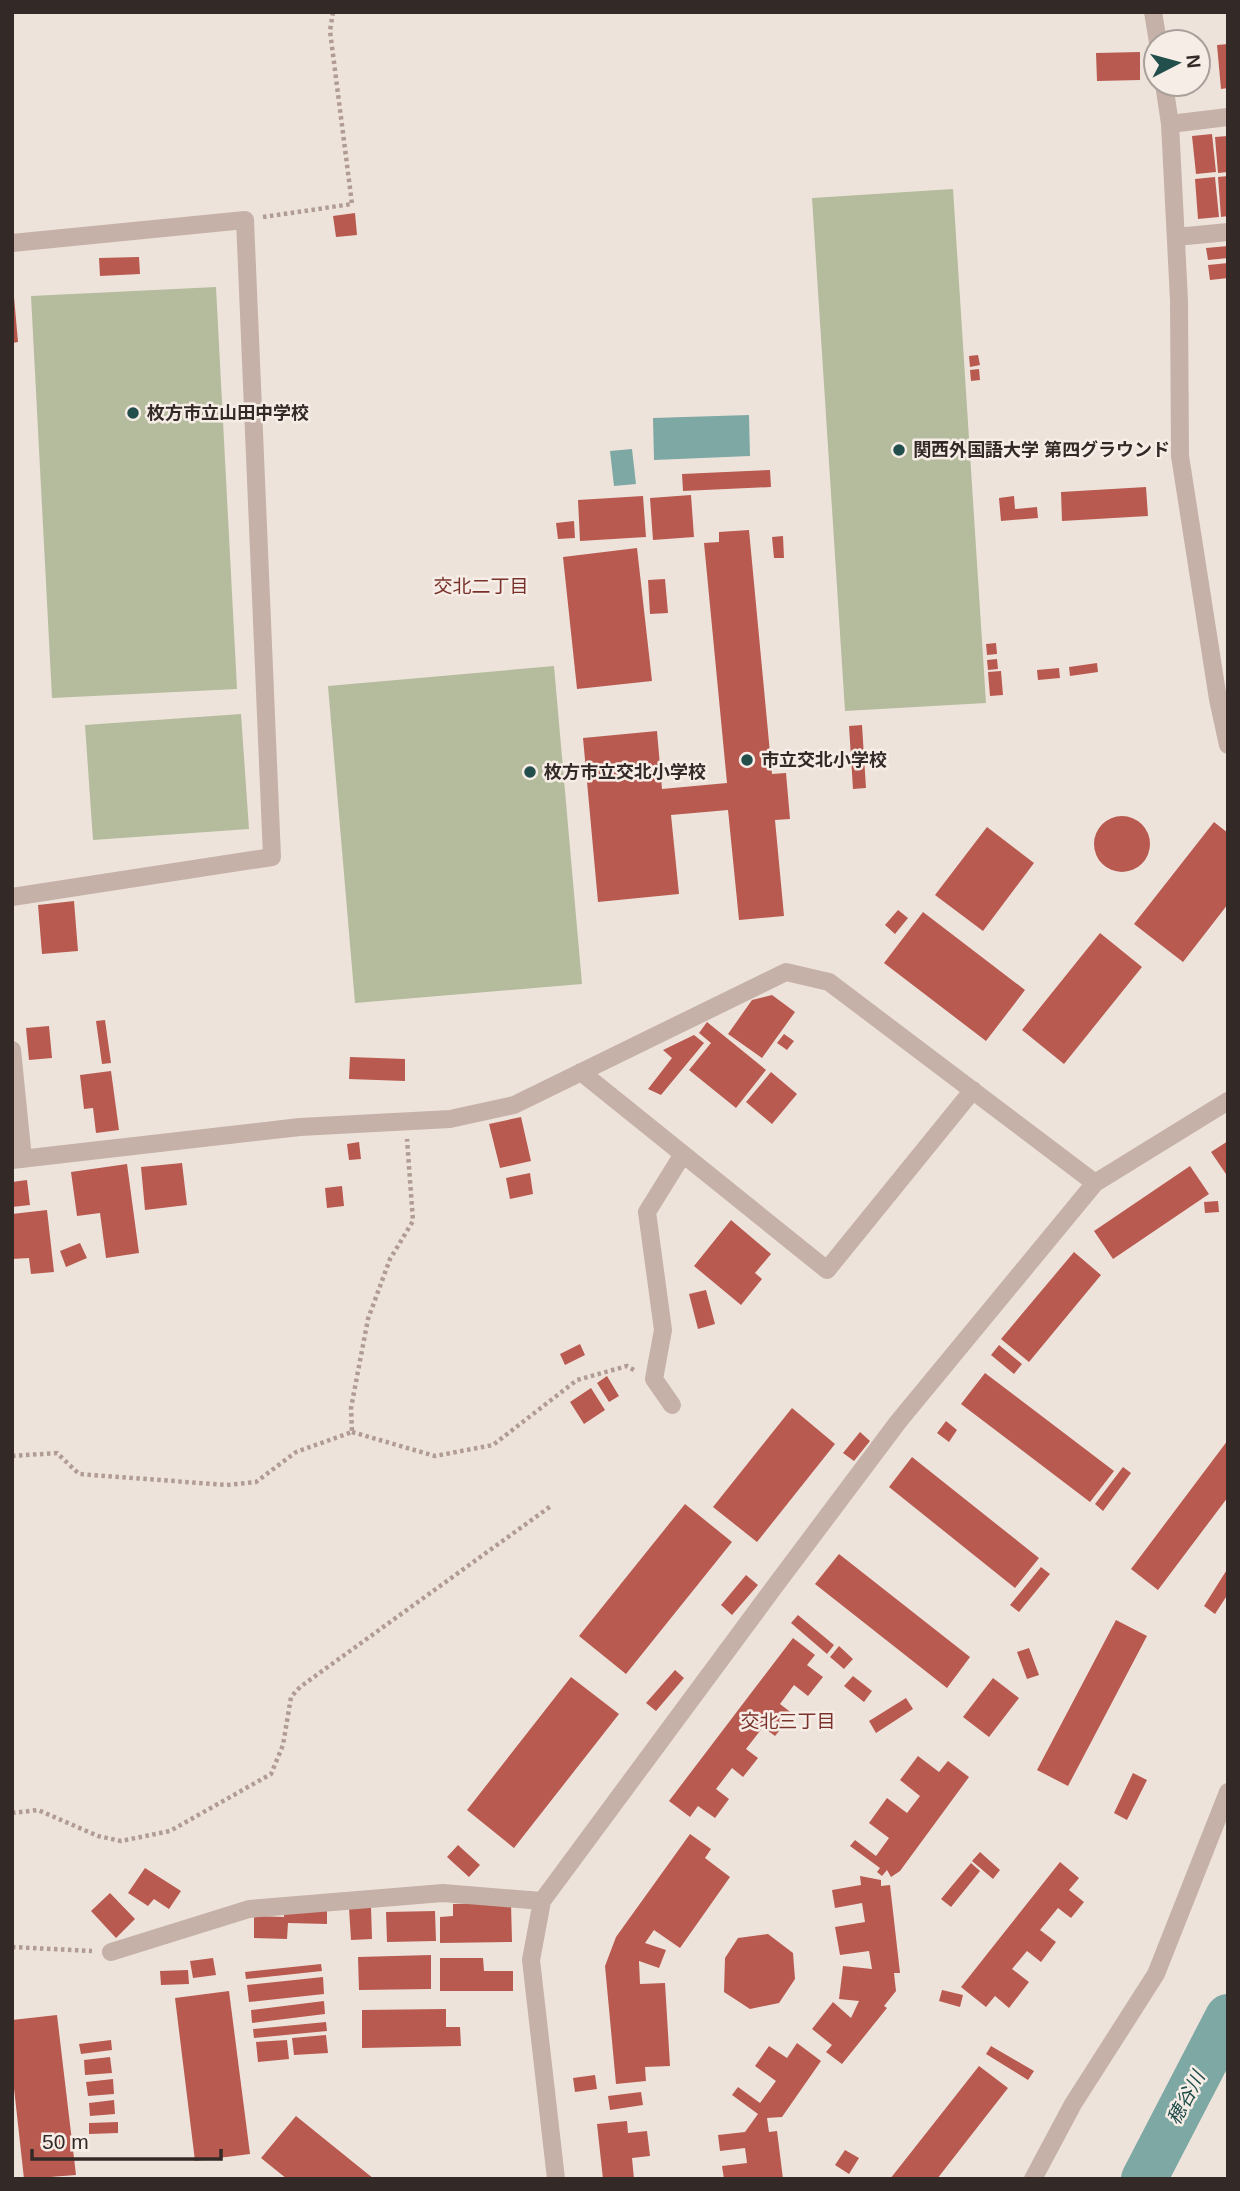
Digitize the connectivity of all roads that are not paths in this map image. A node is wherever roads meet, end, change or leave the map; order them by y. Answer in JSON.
{"nodes":[{"id":1,"x":1166,"y":98,"type":"edge"},
{"id":2,"x":1228,"y":117,"type":"edge"},
{"id":3,"x":1170,"y":124,"type":"junction"},
{"id":4,"x":1228,"y":232,"type":"edge"},
{"id":5,"x":1175,"y":237,"type":"junction"},
{"id":6,"x":12,"y":243,"type":"edge"},
{"id":7,"x":1228,"y":745,"type":"edge"},
{"id":8,"x":12,"y":897,"type":"edge"},
{"id":9,"x":12,"y":1051,"type":"edge"},
{"id":10,"x":581,"y":1072,"type":"junction"},
{"id":11,"x":973,"y":1090,"type":"junction"},
{"id":12,"x":1228,"y":1101,"type":"edge"},
{"id":13,"x":683,"y":1154,"type":"junction"},
{"id":14,"x":18,"y":1159,"type":"edge"},
{"id":15,"x":1095,"y":1183,"type":"junction"},
{"id":16,"x":671,"y":1405,"type":"dead end"},
{"id":17,"x":1228,"y":1792,"type":"edge"},
{"id":18,"x":542,"y":1901,"type":"junction"},
{"id":19,"x":111,"y":1952,"type":"road end"},
{"id":20,"x":556,"y":2179,"type":"edge"},
{"id":21,"x":1033,"y":2179,"type":"edge"}],
"edges":[{"from":1,"to":3,"type":"street"},
{"from":2,"to":3,"type":"street"},
{"from":3,"to":5,"type":"street"},
{"from":4,"to":5,"type":"street"},
{"from":5,"to":7,"type":"street"},
{"from":6,"to":8,"type":"street"},
{"from":9,"to":14,"type":"street"},
{"from":10,"to":11,"type":"street"},
{"from":10,"to":13,"type":"street"},
{"from":10,"to":14,"type":"street"},
{"from":11,"to":13,"type":"street"},
{"from":11,"to":15,"type":"street"},
{"from":12,"to":15,"type":"street"},
{"from":13,"to":16,"type":"street"},
{"from":15,"to":18,"type":"street"},
{"from":17,"to":21,"type":"street"},
{"from":18,"to":19,"type":"street"},
{"from":18,"to":20,"type":"street"}]}
